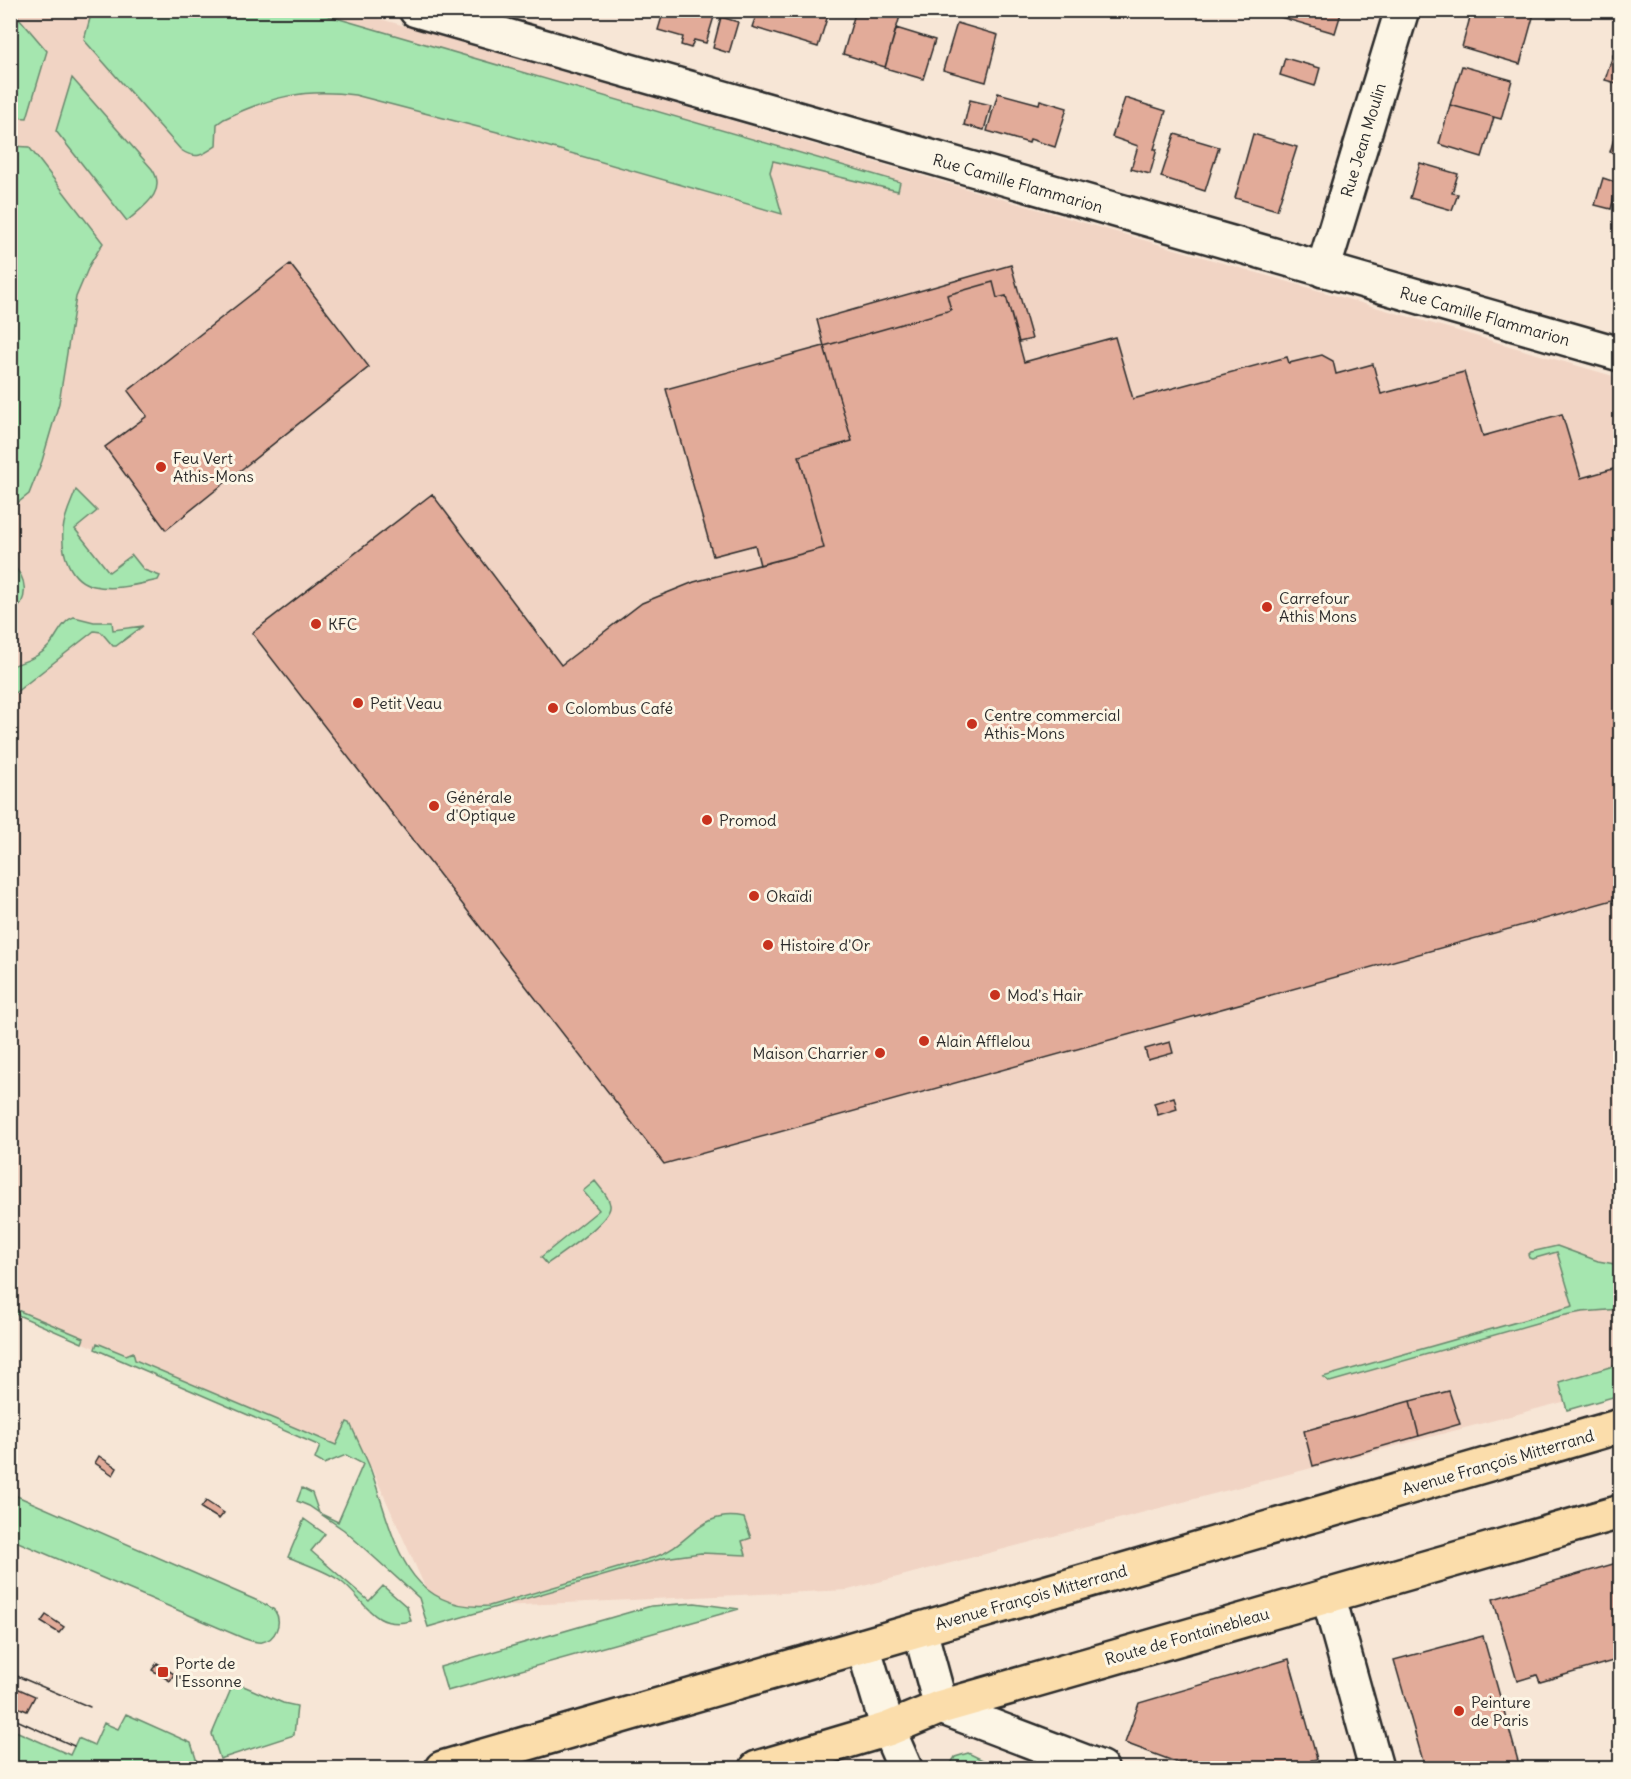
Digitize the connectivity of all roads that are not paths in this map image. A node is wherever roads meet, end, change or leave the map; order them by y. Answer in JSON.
{"nodes":[{"id":1,"x":416,"y":10,"type":"edge"},
{"id":2,"x":1402,"y":10,"type":"edge"},
{"id":3,"x":1323,"y":270,"type":"junction"},
{"id":4,"x":1620,"y":354,"type":"edge"},
{"id":5,"x":1620,"y":1426,"type":"edge"},
{"id":6,"x":1620,"y":1512,"type":"edge"},
{"id":7,"x":1328,"y":1595,"type":"junction"},
{"id":8,"x":920,"y":1630,"type":"junction"},
{"id":9,"x":863,"y":1646,"type":"junction"},
{"id":10,"x":941,"y":1707,"type":"junction"},
{"id":11,"x":888,"y":1729,"type":"junction"},
{"id":12,"x":442,"y":1768,"type":"edge"},
{"id":13,"x":757,"y":1768,"type":"edge"},
{"id":14,"x":905,"y":1768,"type":"edge"},
{"id":15,"x":1101,"y":1768,"type":"edge"},
{"id":16,"x":1376,"y":1768,"type":"edge"}],
"edges":[{"from":1,"to":3,"type":"street","name":"Rue Camille Flammarion"},
{"from":2,"to":3,"type":"street","name":"Rue Jean Moulin"},
{"from":3,"to":4,"type":"street","name":"Rue Camille Flammarion"},
{"from":5,"to":8,"type":"main road","name":"Avenue François Mitterrand"},
{"from":6,"to":7,"type":"main road","name":"Route de Fontainebleau"},
{"from":7,"to":10,"type":"main road","name":"Route de Fontainebleau"},
{"from":7,"to":16,"type":"street"},
{"from":8,"to":9,"type":"main road","name":"Avenue François Mitterrand"},
{"from":8,"to":10,"type":"street"},
{"from":9,"to":11,"type":"street"},
{"from":9,"to":12,"type":"main road","name":"Avenue François Mitterrand"},
{"from":10,"to":11,"type":"main road","name":"Route de Fontainebleau"},
{"from":10,"to":15,"type":"street"},
{"from":11,"to":13,"type":"main road","name":"Route de Fontainebleau"},
{"from":11,"to":14,"type":"street"}]}
